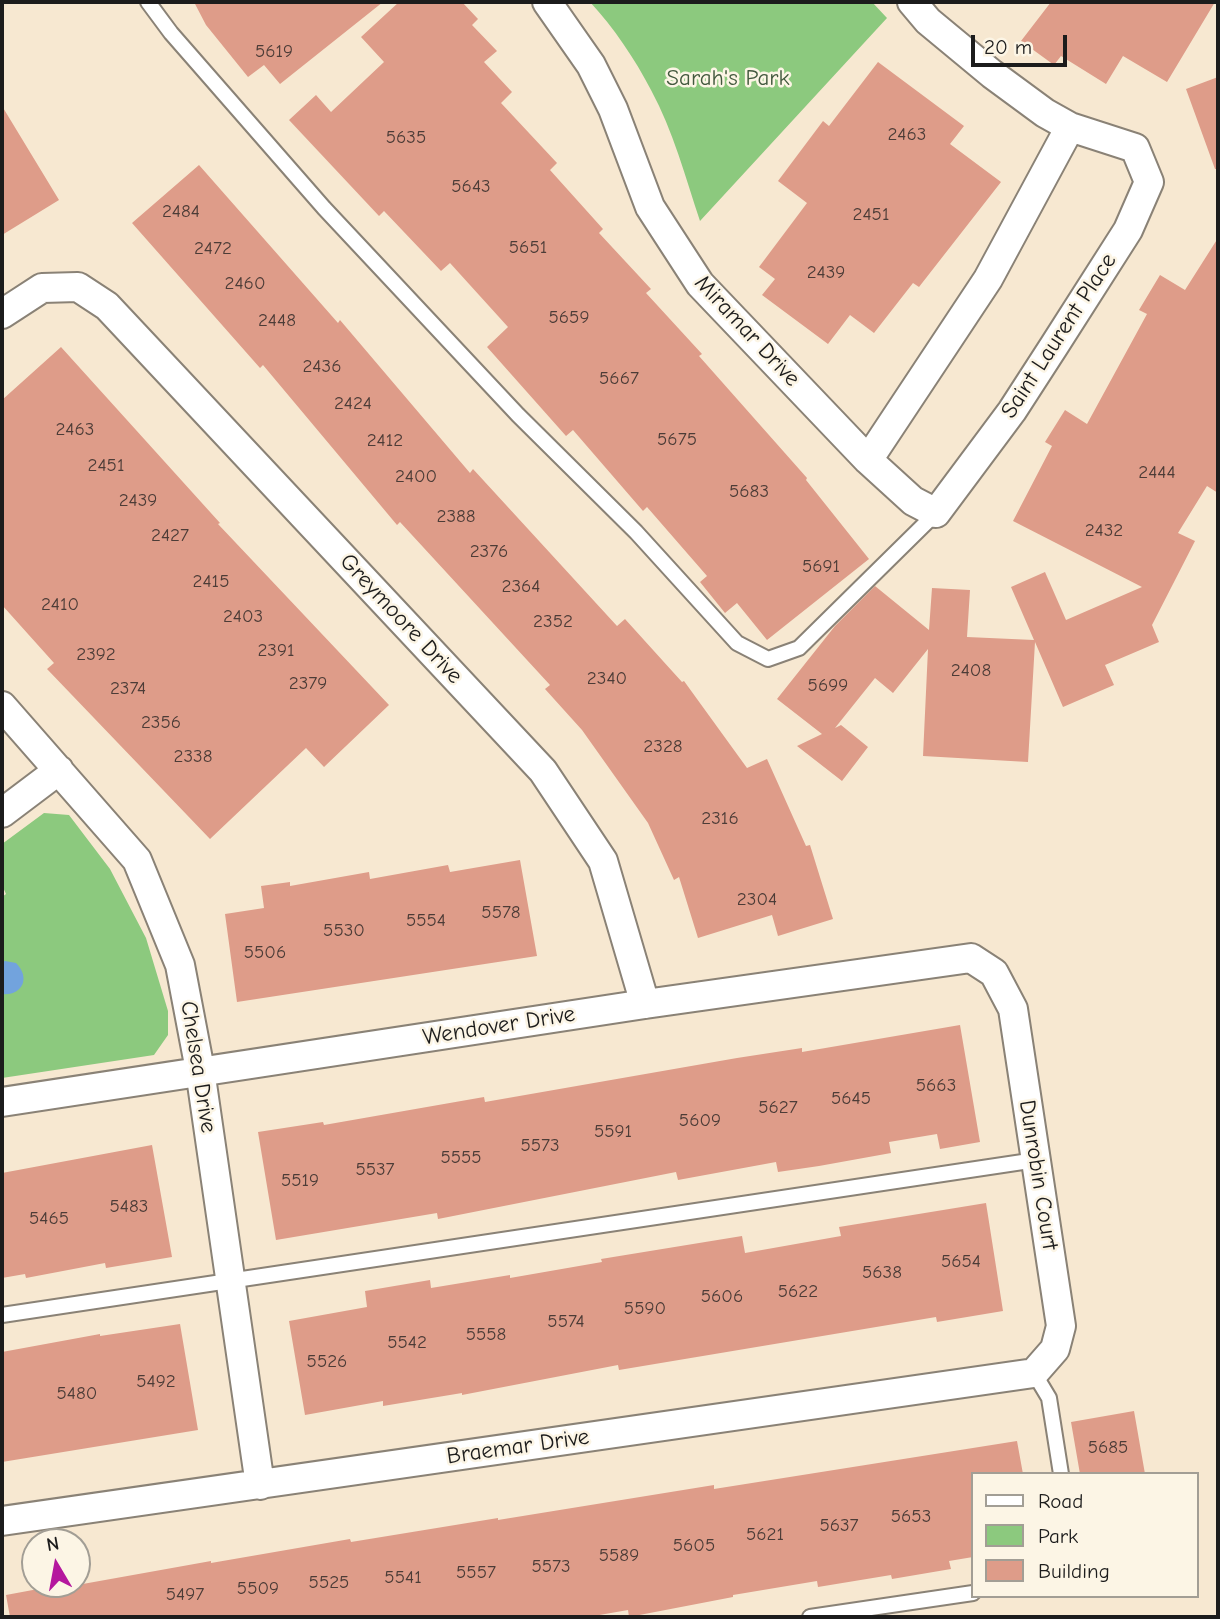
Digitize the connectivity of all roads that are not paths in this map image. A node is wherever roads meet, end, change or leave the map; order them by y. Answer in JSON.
{"nodes":[{"id":1,"x":148,"y":2,"type":"edge"},
{"id":2,"x":547,"y":2,"type":"edge"},
{"id":3,"x":912,"y":2,"type":"edge"},
{"id":4,"x":1069,"y":127,"type":"junction"},
{"id":5,"x":2,"y":314,"type":"edge"},
{"id":6,"x":868,"y":460,"type":"junction"},
{"id":7,"x":936,"y":513,"type":"junction"},
{"id":8,"x":2,"y":706,"type":"edge"},
{"id":9,"x":59,"y":770,"type":"junction"},
{"id":10,"x":2,"y":813,"type":"edge"},
{"id":11,"x":994,"y":973,"type":"joint"},
{"id":12,"x":645,"y":1004,"type":"junction"},
{"id":13,"x":201,"y":1070,"type":"junction"},
{"id":14,"x":2,"y":1102,"type":"edge"},
{"id":15,"x":1036,"y":1160,"type":"junction"},
{"id":16,"x":230,"y":1282,"type":"junction"},
{"id":17,"x":2,"y":1315,"type":"edge"},
{"id":18,"x":1034,"y":1373,"type":"junction"},
{"id":19,"x":1061,"y":1472,"type":"edge"},
{"id":20,"x":260,"y":1485,"type":"junction"},
{"id":21,"x":2,"y":1521,"type":"edge"},
{"id":22,"x":972,"y":1593,"type":"edge"},
{"id":23,"x":810,"y":1617,"type":"edge"}],
"edges":[{"from":1,"to":7,"type":"lane"},
{"from":2,"to":6,"type":"street","name":"Miramar Drive"},
{"from":3,"to":4,"type":"street"},
{"from":4,"to":6,"type":"street"},
{"from":4,"to":7,"type":"street","name":"Saint Laurent Place"},
{"from":5,"to":12,"type":"street","name":"Greymoore Drive"},
{"from":6,"to":7,"type":"street","name":"Miramar Drive"},
{"from":8,"to":9,"type":"street","name":"Chelsea Drive"},
{"from":9,"to":10,"type":"street"},
{"from":9,"to":13,"type":"street","name":"Chelsea Drive"},
{"from":11,"to":12,"type":"street","name":"Wendover Drive"},
{"from":11,"to":15,"type":"street","name":"Dunrobin Court"},
{"from":12,"to":13,"type":"street","name":"Wendover Drive"},
{"from":13,"to":14,"type":"street","name":"Wendover Drive"},
{"from":13,"to":16,"type":"street","name":"Chelsea Drive"},
{"from":15,"to":16,"type":"lane"},
{"from":15,"to":18,"type":"street","name":"Dunrobin Court"},
{"from":16,"to":17,"type":"lane"},
{"from":16,"to":20,"type":"street","name":"Chelsea Drive"},
{"from":18,"to":19,"type":"lane"},
{"from":18,"to":20,"type":"street","name":"Braemar Drive"},
{"from":20,"to":21,"type":"street","name":"Braemar Drive"},
{"from":22,"to":23,"type":"lane"}]}
